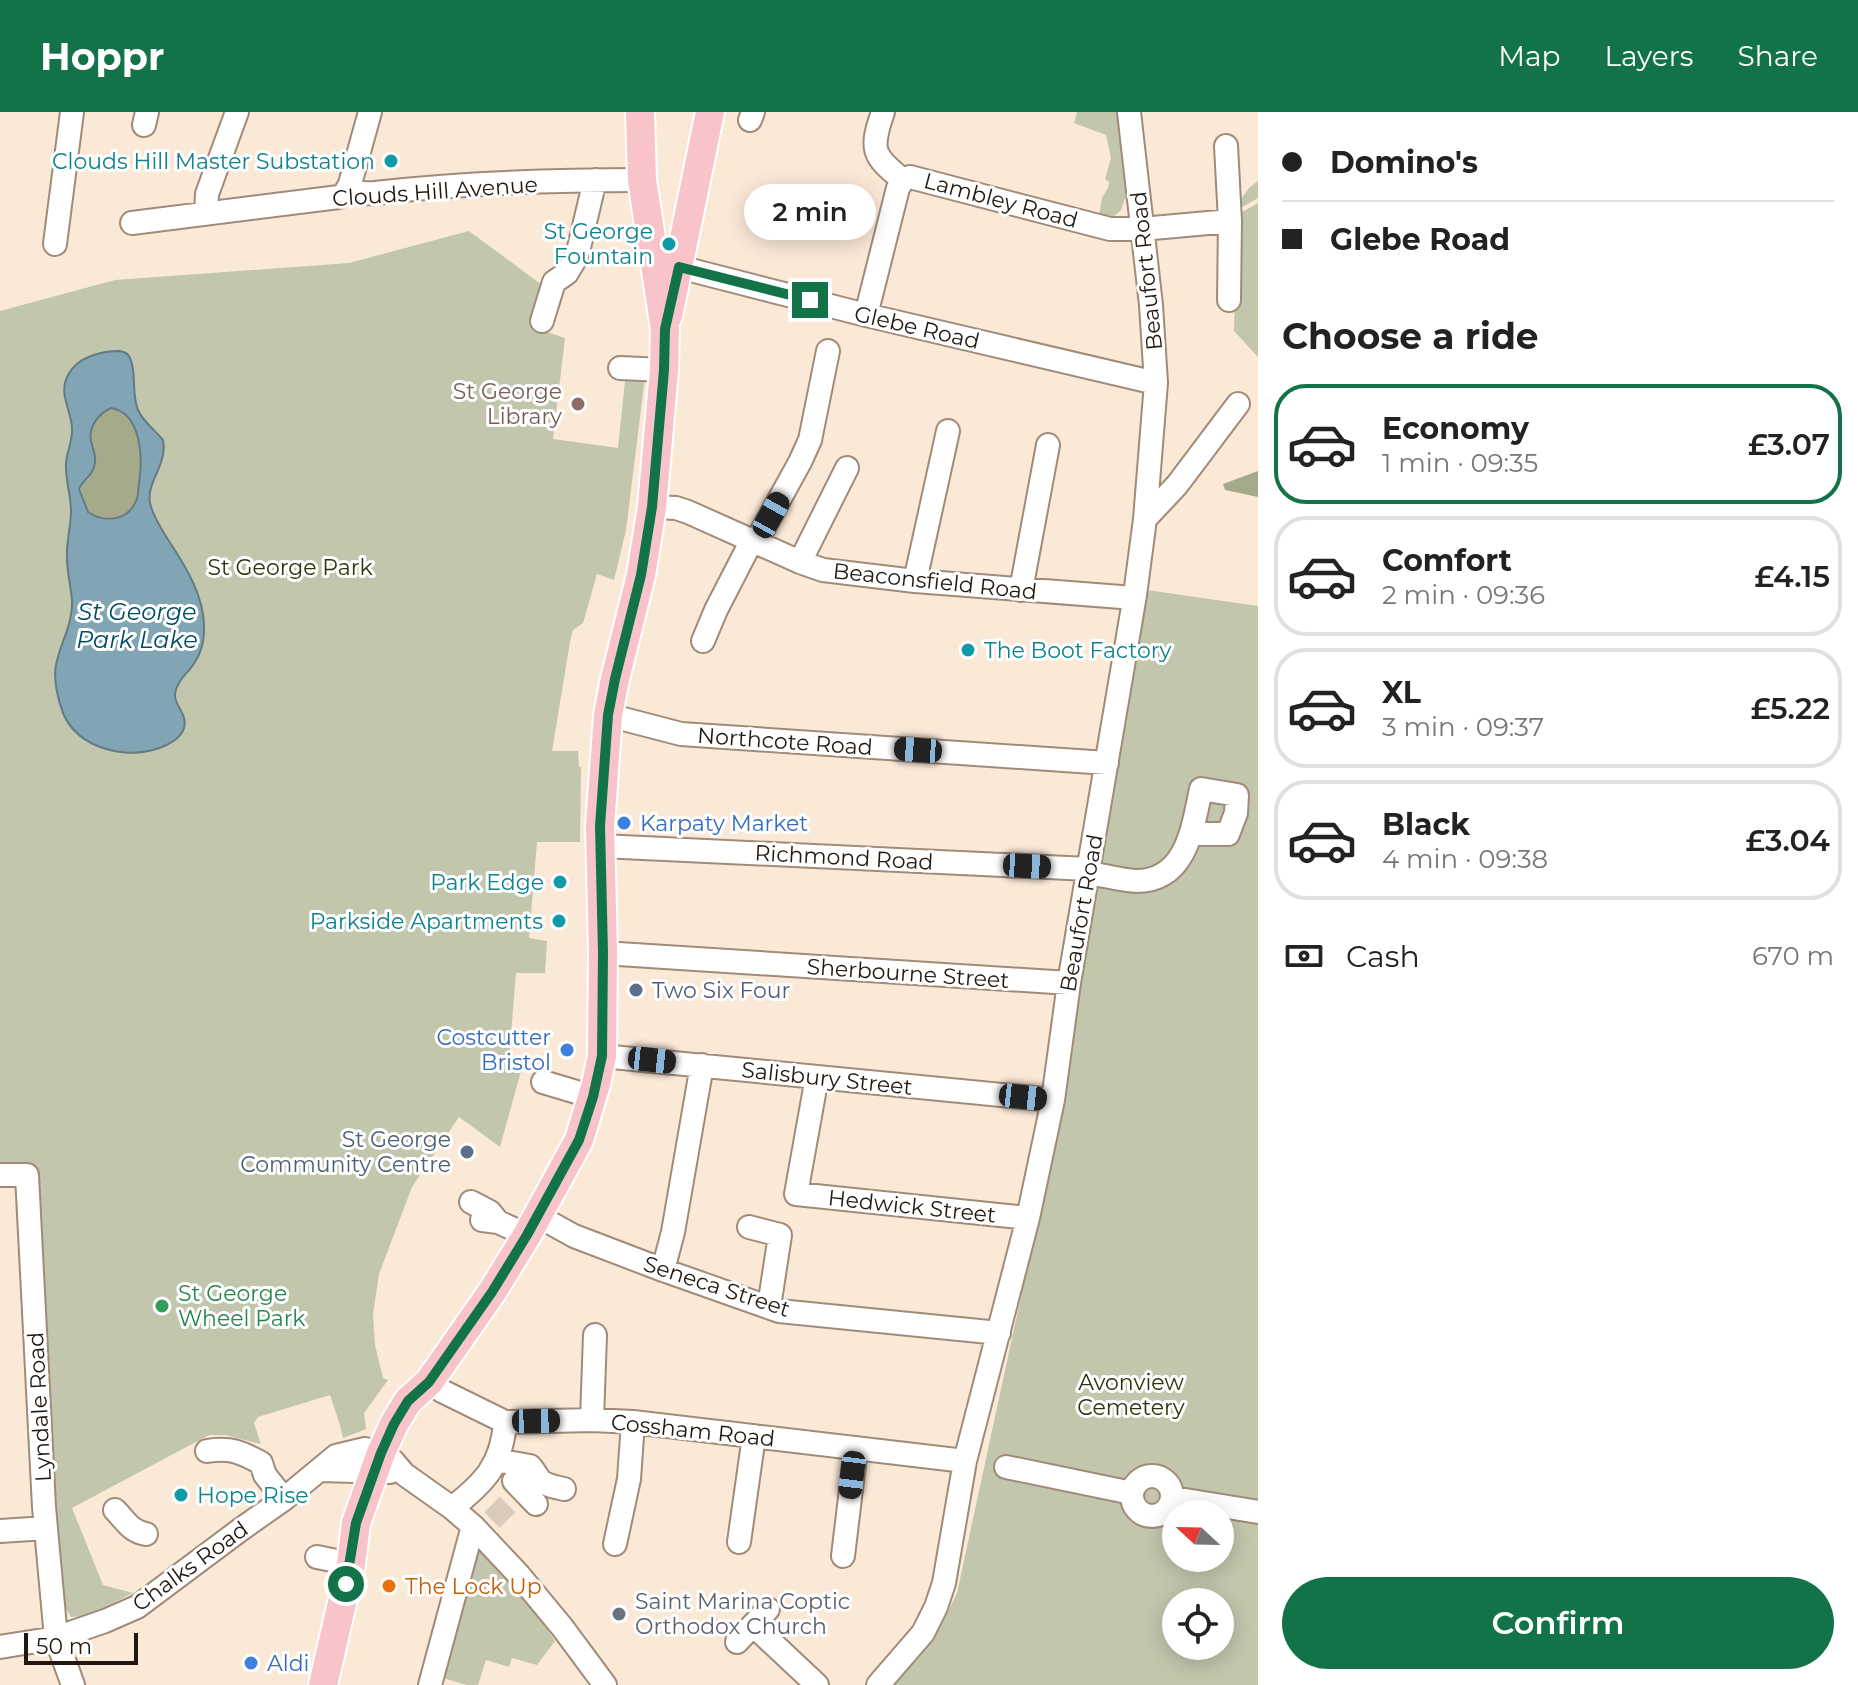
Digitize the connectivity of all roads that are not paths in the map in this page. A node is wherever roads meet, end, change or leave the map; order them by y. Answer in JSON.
{"nodes":[{"id":1,"x":72,"y":112,"type":"edge"},
{"id":2,"x":237,"y":112,"type":"edge"},
{"id":3,"x":370,"y":112,"type":"edge"},
{"id":4,"x":640,"y":112,"type":"edge"},
{"id":5,"x":710,"y":112,"type":"edge"},
{"id":6,"x":883,"y":112,"type":"edge"},
{"id":7,"x":1129,"y":112,"type":"edge"},
{"id":8,"x":1226,"y":146,"type":"dead end"},
{"id":9,"x":595,"y":180,"type":"junction"},
{"id":10,"x":642,"y":180,"type":"junction"},
{"id":11,"x":903,"y":180,"type":"junction"},
{"id":12,"x":345,"y":193,"type":"junction"},
{"id":13,"x":206,"y":213,"type":"junction"},
{"id":14,"x":1230,"y":221,"type":"junction"},
{"id":15,"x":132,"y":223,"type":"dead end"},
{"id":16,"x":1142,"y":229,"type":"junction"},
{"id":17,"x":55,"y":244,"type":"dead end"},
{"id":18,"x":652,"y":250,"type":"junction"},
{"id":19,"x":679,"y":267,"type":"junction"},
{"id":20,"x":1229,"y":300,"type":"dead end"},
{"id":21,"x":866,"y":315,"type":"junction"},
{"id":22,"x":542,"y":321,"type":"dead end"},
{"id":23,"x":665,"y":329,"type":"junction"},
{"id":24,"x":828,"y":351,"type":"dead end"},
{"id":25,"x":620,"y":368,"type":"dead end"},
{"id":26,"x":664,"y":370,"type":"junction"},
{"id":27,"x":1156,"y":383,"type":"junction"},
{"id":28,"x":1238,"y":404,"type":"dead end"},
{"id":29,"x":948,"y":431,"type":"dead end"},
{"id":30,"x":1048,"y":445,"type":"dead end"},
{"id":31,"x":847,"y":468,"type":"dead end"},
{"id":32,"x":652,"y":507,"type":"junction"},
{"id":33,"x":1145,"y":519,"type":"junction"},
{"id":34,"x":754,"y":541,"type":"junction"},
{"id":35,"x":800,"y":562,"type":"junction"},
{"id":36,"x":915,"y":581,"type":"junction"},
{"id":37,"x":1021,"y":590,"type":"junction"},
{"id":38,"x":1134,"y":598,"type":"junction"},
{"id":39,"x":703,"y":641,"type":"dead end"},
{"id":40,"x":608,"y":715,"type":"junction"},
{"id":41,"x":1107,"y":763,"type":"junction"},
{"id":42,"x":1192,"y":834,"type":"dead end"},
{"id":43,"x":601,"y":846,"type":"junction"},
{"id":44,"x":1088,"y":871,"type":"junction"},
{"id":45,"x":603,"y":953,"type":"junction"},
{"id":46,"x":1069,"y":983,"type":"junction"},
{"id":47,"x":602,"y":1056,"type":"junction"},
{"id":48,"x":702,"y":1065,"type":"junction"},
{"id":49,"x":817,"y":1077,"type":"junction"},
{"id":50,"x":543,"y":1082,"type":"dead end"},
{"id":51,"x":593,"y":1097,"type":"junction"},
{"id":52,"x":1053,"y":1100,"type":"junction"},
{"id":53,"x":0,"y":1175,"type":"edge"},
{"id":54,"x":484,"y":1215,"type":"dead end"},
{"id":55,"x":1028,"y":1218,"type":"junction"},
{"id":56,"x":532,"y":1226,"type":"junction"},
{"id":57,"x":749,"y":1227,"type":"dead end"},
{"id":58,"x":663,"y":1270,"type":"junction"},
{"id":59,"x":769,"y":1307,"type":"junction"},
{"id":60,"x":999,"y":1333,"type":"junction"},
{"id":61,"x":595,"y":1335,"type":"dead end"},
{"id":62,"x":429,"y":1382,"type":"junction"},
{"id":63,"x":592,"y":1420,"type":"junction"},
{"id":64,"x":505,"y":1422,"type":"junction"},
{"id":65,"x":633,"y":1422,"type":"junction"},
{"id":66,"x":754,"y":1436,"type":"junction"},
{"id":67,"x":856,"y":1448,"type":"junction"},
{"id":68,"x":207,"y":1451,"type":"dead end"},
{"id":69,"x":496,"y":1460,"type":"junction"},
{"id":70,"x":965,"y":1461,"type":"junction"},
{"id":71,"x":388,"y":1466,"type":"junction"},
{"id":72,"x":1006,"y":1467,"type":"dead end"},
{"id":73,"x":564,"y":1489,"type":"dead end"},
{"id":74,"x":284,"y":1499,"type":"junction"},
{"id":75,"x":452,"y":1508,"type":"junction"},
{"id":76,"x":115,"y":1510,"type":"dead end"},
{"id":77,"x":1258,"y":1512,"type":"edge"},
{"id":78,"x":481,"y":1526,"type":"junction"},
{"id":79,"x":46,"y":1528,"type":"junction"},
{"id":80,"x":0,"y":1531,"type":"edge"},
{"id":81,"x":146,"y":1534,"type":"dead end"},
{"id":82,"x":739,"y":1542,"type":"dead end"},
{"id":83,"x":615,"y":1544,"type":"dead end"},
{"id":84,"x":843,"y":1556,"type":"dead end"},
{"id":85,"x":317,"y":1557,"type":"dead end"},
{"id":86,"x":351,"y":1564,"type":"junction"},
{"id":87,"x":56,"y":1638,"type":"junction"},
{"id":88,"x":737,"y":1642,"type":"dead end"},
{"id":89,"x":0,"y":1647,"type":"edge"},
{"id":90,"x":602,"y":1683,"type":"edge"},
{"id":91,"x":73,"y":1685,"type":"edge"},
{"id":92,"x":323,"y":1685,"type":"edge"},
{"id":93,"x":430,"y":1685,"type":"edge"},
{"id":94,"x":817,"y":1685,"type":"edge"},
{"id":95,"x":878,"y":1685,"type":"edge"}],
"edges":[{"from":1,"to":17,"type":"street"},
{"from":2,"to":13,"type":"street"},
{"from":3,"to":12,"type":"street"},
{"from":4,"to":10,"type":"main road"},
{"from":5,"to":19,"type":"main road"},
{"from":6,"to":11,"type":"street"},
{"from":7,"to":16,"type":"street","name":"Beaufort Road"},
{"from":8,"to":14,"type":"street"},
{"from":9,"to":10,"type":"street","name":"Clouds Hill Avenue"},
{"from":9,"to":12,"type":"street","name":"Clouds Hill Avenue"},
{"from":9,"to":22,"type":"street"},
{"from":10,"to":18,"type":"main road"},
{"from":11,"to":16,"type":"street","name":"Lambley Road"},
{"from":11,"to":21,"type":"street","name":"Lambley Road"},
{"from":12,"to":13,"type":"street","name":"Clouds Hill Avenue"},
{"from":13,"to":15,"type":"street","name":"Clouds Hill Avenue"},
{"from":14,"to":16,"type":"street","name":"Lambley Road"},
{"from":14,"to":20,"type":"street"},
{"from":16,"to":27,"type":"street","name":"Beaufort Road"},
{"from":18,"to":19,"type":"main road"},
{"from":18,"to":23,"type":"main road"},
{"from":19,"to":21,"type":"street","name":"Glebe Road"},
{"from":19,"to":23,"type":"main road"},
{"from":21,"to":27,"type":"street","name":"Glebe Road"},
{"from":23,"to":26,"type":"main road"},
{"from":24,"to":34,"type":"street"},
{"from":25,"to":26,"type":"street"},
{"from":26,"to":32,"type":"main road"},
{"from":27,"to":33,"type":"street","name":"Beaufort Road"},
{"from":28,"to":33,"type":"street"},
{"from":29,"to":36,"type":"street"},
{"from":30,"to":37,"type":"street"},
{"from":31,"to":35,"type":"street"},
{"from":32,"to":34,"type":"street","name":"Beaconsfield Road"},
{"from":32,"to":40,"type":"main road"},
{"from":33,"to":38,"type":"street","name":"Beaufort Road"},
{"from":34,"to":35,"type":"street","name":"Beaconsfield Road"},
{"from":34,"to":39,"type":"street"},
{"from":35,"to":36,"type":"street","name":"Beaconsfield Road"},
{"from":36,"to":37,"type":"street","name":"Beaconsfield Road"},
{"from":37,"to":38,"type":"street","name":"Beaconsfield Road"},
{"from":38,"to":41,"type":"street","name":"Beaufort Road"},
{"from":40,"to":41,"type":"street","name":"Northcote Road"},
{"from":40,"to":43,"type":"main road"},
{"from":41,"to":44,"type":"street","name":"Beaufort Road"},
{"from":42,"to":44,"type":"street","name":"Richmond Road"},
{"from":43,"to":44,"type":"street","name":"Richmond Road"},
{"from":43,"to":45,"type":"main road"},
{"from":44,"to":46,"type":"street","name":"Beaufort Road"},
{"from":45,"to":46,"type":"street","name":"Sherbourne Street"},
{"from":45,"to":47,"type":"main road"},
{"from":46,"to":52,"type":"street","name":"Beaufort Road"},
{"from":47,"to":48,"type":"street","name":"Salisbury Street"},
{"from":47,"to":51,"type":"main road"},
{"from":48,"to":49,"type":"street","name":"Salisbury Street"},
{"from":48,"to":58,"type":"street"},
{"from":49,"to":52,"type":"street","name":"Salisbury Street"},
{"from":49,"to":55,"type":"street","name":"Hedwick Street"},
{"from":50,"to":51,"type":"street"},
{"from":51,"to":56,"type":"main road"},
{"from":52,"to":55,"type":"street","name":"Beaufort Road"},
{"from":53,"to":79,"type":"street","name":"Lyndale Road"},
{"from":54,"to":56,"type":"street","name":"Seneca Street"},
{"from":55,"to":60,"type":"street","name":"Beaufort Road"},
{"from":56,"to":58,"type":"street","name":"Seneca Street"},
{"from":56,"to":62,"type":"main road"},
{"from":57,"to":59,"type":"street"},
{"from":58,"to":59,"type":"street","name":"Seneca Street"},
{"from":59,"to":60,"type":"street","name":"Seneca Street"},
{"from":60,"to":70,"type":"street","name":"Beaufort Road"},
{"from":61,"to":63,"type":"street"},
{"from":62,"to":64,"type":"street","name":"Cossham Road"},
{"from":62,"to":71,"type":"main road"},
{"from":63,"to":64,"type":"street","name":"Cossham Road"},
{"from":63,"to":65,"type":"street","name":"Cossham Road"},
{"from":64,"to":69,"type":"street"},
{"from":65,"to":66,"type":"street","name":"Cossham Road"},
{"from":65,"to":83,"type":"street"},
{"from":66,"to":67,"type":"street","name":"Cossham Road"},
{"from":66,"to":82,"type":"street"},
{"from":67,"to":70,"type":"street","name":"Cossham Road"},
{"from":67,"to":84,"type":"street"},
{"from":68,"to":74,"type":"street"},
{"from":69,"to":73,"type":"street"},
{"from":69,"to":75,"type":"street"},
{"from":70,"to":95,"type":"street","name":"Beaufort Road"},
{"from":71,"to":74,"type":"street","name":"Chalks Road"},
{"from":71,"to":75,"type":"street"},
{"from":71,"to":86,"type":"main road"},
{"from":72,"to":77,"type":"street"},
{"from":74,"to":87,"type":"street","name":"Chalks Road"},
{"from":75,"to":78,"type":"street"},
{"from":76,"to":81,"type":"street"},
{"from":78,"to":90,"type":"street"},
{"from":78,"to":93,"type":"street"},
{"from":79,"to":80,"type":"street"},
{"from":79,"to":87,"type":"street","name":"Lyndale Road"},
{"from":85,"to":86,"type":"street"},
{"from":86,"to":92,"type":"main road"},
{"from":87,"to":89,"type":"street","name":"Chalks Road"},
{"from":87,"to":91,"type":"street","name":"Lyndale Road"},
{"from":88,"to":94,"type":"street"}]}
